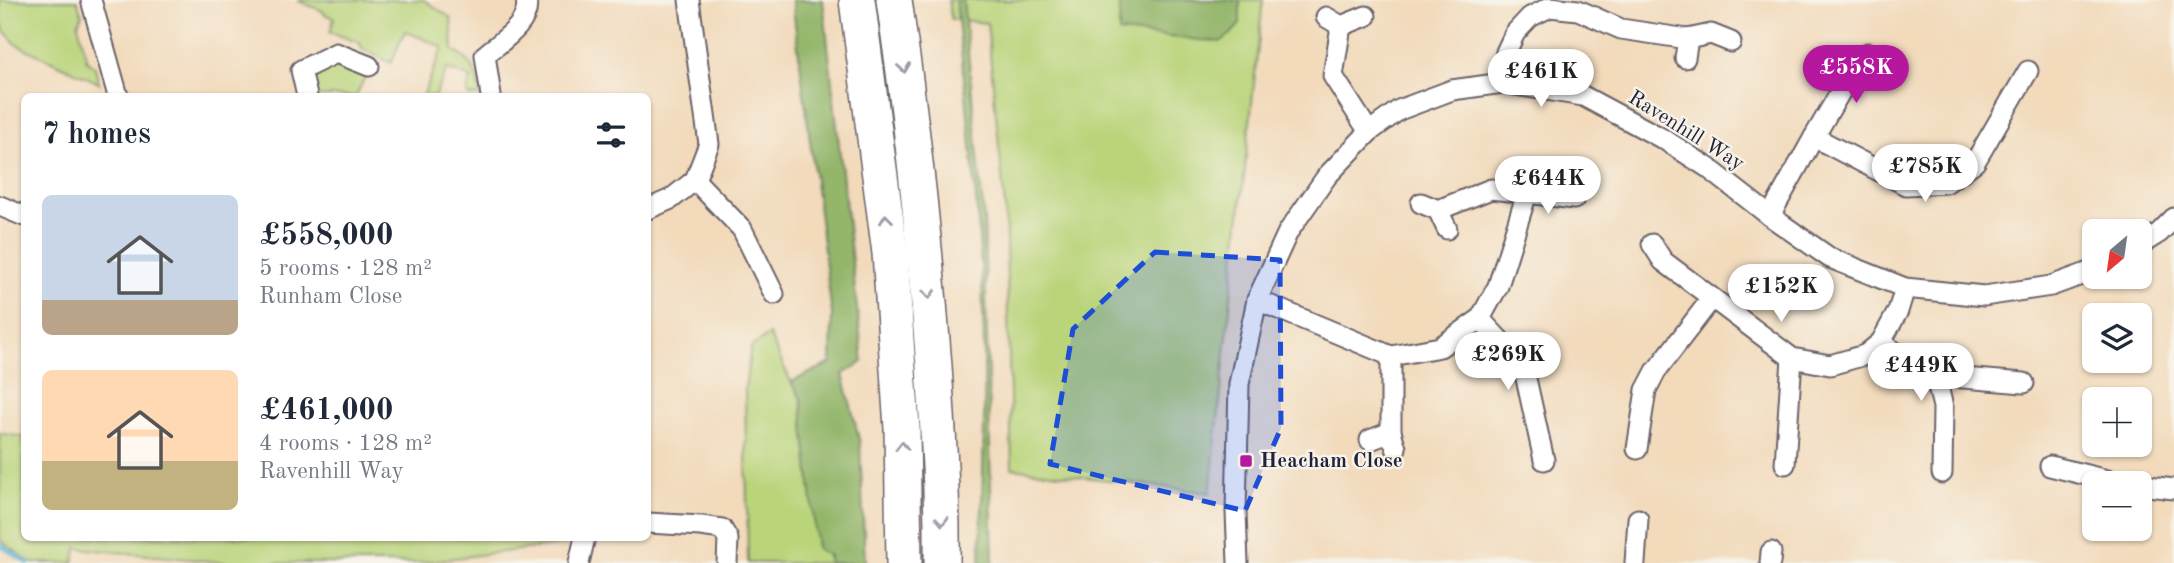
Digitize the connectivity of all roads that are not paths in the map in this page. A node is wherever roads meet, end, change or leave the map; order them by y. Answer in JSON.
{"nodes":[{"id":1,"x":91,"y":0,"type":"edge"},
{"id":2,"x":526,"y":0,"type":"edge"},
{"id":3,"x":689,"y":0,"type":"edge"},
{"id":4,"x":857,"y":0,"type":"edge"},
{"id":5,"x":894,"y":0,"type":"edge"},
{"id":6,"x":1366,"y":16,"type":"dead end"},
{"id":7,"x":1731,"y":42,"type":"dead end"},
{"id":8,"x":1868,"y":53,"type":"dead end"},
{"id":9,"x":369,"y":66,"type":"dead end"},
{"id":10,"x":2028,"y":71,"type":"dead end"},
{"id":11,"x":1503,"y":83,"type":"junction"},
{"id":12,"x":117,"y":93,"type":"edge"},
{"id":13,"x":306,"y":93,"type":"edge"},
{"id":14,"x":491,"y":93,"type":"edge"},
{"id":15,"x":1369,"y":132,"type":"junction"},
{"id":16,"x":1814,"y":137,"type":"junction"},
{"id":17,"x":695,"y":180,"type":"junction"},
{"id":18,"x":1527,"y":193,"type":"junction"},
{"id":19,"x":1574,"y":199,"type":"dead end"},
{"id":20,"x":0,"y":206,"type":"edge"},
{"id":21,"x":651,"y":208,"type":"edge"},
{"id":22,"x":21,"y":215,"type":"edge"},
{"id":23,"x":1770,"y":216,"type":"junction"},
{"id":24,"x":2174,"y":218,"type":"edge"},
{"id":25,"x":1447,"y":229,"type":"dead end"},
{"id":26,"x":2152,"y":237,"type":"edge"},
{"id":27,"x":1652,"y":244,"type":"dead end"},
{"id":28,"x":2082,"y":275,"type":"edge"},
{"id":29,"x":1905,"y":288,"type":"junction"},
{"id":30,"x":774,"y":294,"type":"dead end"},
{"id":31,"x":1712,"y":298,"type":"junction"},
{"id":32,"x":1257,"y":300,"type":"junction"},
{"id":33,"x":1480,"y":319,"type":"junction"},
{"id":34,"x":1881,"y":342,"type":"junction"},
{"id":35,"x":1391,"y":356,"type":"junction"},
{"id":36,"x":1793,"y":358,"type":"junction"},
{"id":37,"x":1937,"y":382,"type":"junction"},
{"id":38,"x":2024,"y":383,"type":"dead end"},
{"id":39,"x":1370,"y":440,"type":"dead end"},
{"id":40,"x":1637,"y":449,"type":"dead end"},
{"id":41,"x":1544,"y":460,"type":"dead end"},
{"id":42,"x":1785,"y":464,"type":"dead end"},
{"id":43,"x":2050,"y":466,"type":"dead end"},
{"id":44,"x":1942,"y":473,"type":"dead end"},
{"id":45,"x":2082,"y":474,"type":"edge"},
{"id":46,"x":2152,"y":486,"type":"edge"},
{"id":47,"x":2174,"y":489,"type":"edge"},
{"id":48,"x":1638,"y":519,"type":"dead end"},
{"id":49,"x":651,"y":523,"type":"edge"},
{"id":50,"x":584,"y":541,"type":"edge"},
{"id":51,"x":579,"y":563,"type":"edge"},
{"id":52,"x":727,"y":563,"type":"edge"},
{"id":53,"x":904,"y":563,"type":"edge"},
{"id":54,"x":942,"y":563,"type":"edge"},
{"id":55,"x":1238,"y":563,"type":"edge"},
{"id":56,"x":1635,"y":563,"type":"edge"}],
"edges":[{"from":1,"to":12,"type":"street"},
{"from":2,"to":14,"type":"street"},
{"from":3,"to":17,"type":"street"},
{"from":53,"to":4,"type":"highway","one_way":true},
{"from":5,"to":54,"type":"highway","one_way":true},
{"from":6,"to":15,"type":"street"},
{"from":7,"to":11,"type":"street"},
{"from":8,"to":16,"type":"street"},
{"from":9,"to":13,"type":"street"},
{"from":10,"to":16,"type":"street"},
{"from":11,"to":15,"type":"street","name":"Ravenhill Way"},
{"from":11,"to":23,"type":"street","name":"Ravenhill Way"},
{"from":15,"to":32,"type":"street","name":"Ravenhill Way"},
{"from":16,"to":23,"type":"street"},
{"from":17,"to":21,"type":"street"},
{"from":17,"to":30,"type":"street"},
{"from":18,"to":19,"type":"street"},
{"from":18,"to":25,"type":"street"},
{"from":18,"to":33,"type":"street"},
{"from":20,"to":22,"type":"street"},
{"from":23,"to":29,"type":"street","name":"Ravenhill Way"},
{"from":24,"to":26,"type":"street"},
{"from":27,"to":31,"type":"street"},
{"from":28,"to":29,"type":"street","name":"Ravenhill Way"},
{"from":29,"to":34,"type":"street"},
{"from":31,"to":36,"type":"street"},
{"from":31,"to":40,"type":"street"},
{"from":32,"to":35,"type":"street"},
{"from":32,"to":55,"type":"street","name":"Ravenhill Way"},
{"from":33,"to":35,"type":"street"},
{"from":33,"to":41,"type":"street"},
{"from":34,"to":36,"type":"street"},
{"from":34,"to":37,"type":"street"},
{"from":35,"to":39,"type":"street"},
{"from":36,"to":42,"type":"street"},
{"from":37,"to":38,"type":"street"},
{"from":37,"to":44,"type":"street"},
{"from":43,"to":45,"type":"street"},
{"from":46,"to":47,"type":"street"},
{"from":48,"to":56,"type":"street"},
{"from":49,"to":52,"type":"street"},
{"from":50,"to":51,"type":"street"}]}
